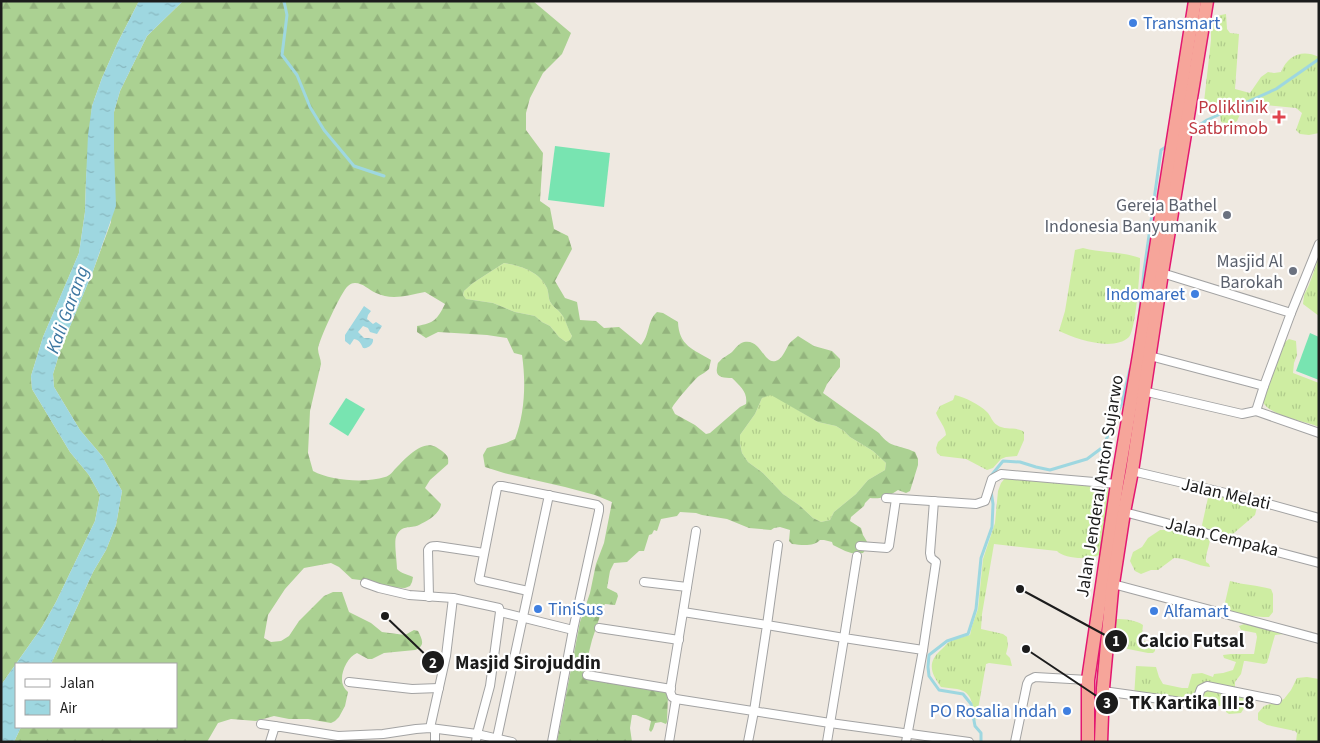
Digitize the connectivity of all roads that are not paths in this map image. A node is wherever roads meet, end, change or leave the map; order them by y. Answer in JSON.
{"nodes":[{"id":1,"x":1195,"y":1,"type":"edge"},
{"id":2,"x":1207,"y":1,"type":"edge"},
{"id":3,"x":1179,"y":134,"type":"junction"},
{"id":4,"x":1319,"y":244,"type":"edge"},
{"id":5,"x":1162,"y":273,"type":"junction"},
{"id":6,"x":1291,"y":313,"type":"junction"},
{"id":7,"x":1144,"y":355,"type":"junction"},
{"id":8,"x":1264,"y":386,"type":"junction"},
{"id":9,"x":1143,"y":391,"type":"junction"},
{"id":10,"x":1256,"y":412,"type":"junction"},
{"id":11,"x":1319,"y":433,"type":"edge"},
{"id":12,"x":1132,"y":471,"type":"junction"},
{"id":13,"x":1117,"y":484,"type":"junction"},
{"id":14,"x":548,"y":495,"type":"junction"},
{"id":15,"x":886,"y":498,"type":"dead end"},
{"id":16,"x":896,"y":499,"type":"junction"},
{"id":17,"x":934,"y":501,"type":"junction"},
{"id":18,"x":1124,"y":512,"type":"junction"},
{"id":19,"x":1319,"y":518,"type":"edge"},
{"id":20,"x":696,"y":531,"type":"dead end"},
{"id":21,"x":778,"y":545,"type":"dead end"},
{"id":22,"x":860,"y":546,"type":"dead end"},
{"id":23,"x":484,"y":552,"type":"junction"},
{"id":24,"x":857,"y":556,"type":"dead end"},
{"id":25,"x":1319,"y":562,"type":"edge"},
{"id":26,"x":644,"y":582,"type":"dead end"},
{"id":27,"x":365,"y":583,"type":"dead end"},
{"id":28,"x":1113,"y":584,"type":"junction"},
{"id":29,"x":687,"y":588,"type":"junction"},
{"id":30,"x":528,"y":591,"type":"junction"},
{"id":31,"x":429,"y":597,"type":"junction"},
{"id":32,"x":453,"y":598,"type":"junction"},
{"id":33,"x":500,"y":612,"type":"junction"},
{"id":34,"x":683,"y":612,"type":"junction"},
{"id":35,"x":522,"y":618,"type":"junction"},
{"id":36,"x":767,"y":625,"type":"junction"},
{"id":37,"x":599,"y":628,"type":"dead end"},
{"id":38,"x":574,"y":630,"type":"junction"},
{"id":39,"x":844,"y":638,"type":"junction"},
{"id":40,"x":1319,"y":639,"type":"edge"},
{"id":41,"x":679,"y":640,"type":"junction"},
{"id":42,"x":923,"y":650,"type":"junction"},
{"id":43,"x":587,"y":675,"type":"dead end"},
{"id":44,"x":1088,"y":680,"type":"junction"},
{"id":45,"x":349,"y":682,"type":"dead end"},
{"id":46,"x":439,"y":688,"type":"junction"},
{"id":47,"x":671,"y":688,"type":"junction"},
{"id":48,"x":1102,"y":691,"type":"junction"},
{"id":49,"x":676,"y":699,"type":"junction"},
{"id":50,"x":1277,"y":700,"type":"dead end"},
{"id":51,"x":754,"y":711,"type":"junction"},
{"id":52,"x":261,"y":724,"type":"dead end"},
{"id":53,"x":830,"y":724,"type":"junction"},
{"id":54,"x":275,"y":726,"type":"junction"},
{"id":55,"x":432,"y":728,"type":"junction"},
{"id":56,"x":383,"y":738,"type":"edge"},
{"id":57,"x":477,"y":738,"type":"edge"},
{"id":58,"x":497,"y":738,"type":"junction"},
{"id":59,"x":907,"y":738,"type":"edge"},
{"id":60,"x":270,"y":742,"type":"edge"},
{"id":61,"x":435,"y":742,"type":"edge"},
{"id":62,"x":512,"y":742,"type":"edge"},
{"id":63,"x":552,"y":742,"type":"edge"},
{"id":64,"x":669,"y":742,"type":"edge"},
{"id":65,"x":748,"y":742,"type":"edge"},
{"id":66,"x":827,"y":742,"type":"edge"},
{"id":67,"x":969,"y":742,"type":"edge"},
{"id":68,"x":1015,"y":742,"type":"edge"},
{"id":69,"x":1088,"y":742,"type":"edge"},
{"id":70,"x":1101,"y":742,"type":"edge"}],
"edges":[{"from":1,"to":3,"type":"highway","name":"Jalan Jenderal Anton Sujarwo"},
{"from":2,"to":3,"type":"highway","name":"Jalan Jenderal Anton Sujarwo"},
{"from":3,"to":5,"type":"highway","name":"Jalan Jenderal Anton Sujarwo"},
{"from":3,"to":7,"type":"highway","name":"Jalan Jenderal Anton Sujarwo"},
{"from":4,"to":6,"type":"street"},
{"from":5,"to":6,"type":"street"},
{"from":5,"to":7,"type":"highway","name":"Jalan Jenderal Anton Sujarwo"},
{"from":6,"to":8,"type":"street"},
{"from":7,"to":8,"type":"street"},
{"from":7,"to":9,"type":"highway","name":"Jalan Jenderal Anton Sujarwo"},
{"from":7,"to":13,"type":"highway","name":"Jalan Jenderal Anton Sujarwo"},
{"from":8,"to":10,"type":"street"},
{"from":9,"to":10,"type":"street"},
{"from":9,"to":12,"type":"highway","name":"Jalan Jenderal Anton Sujarwo"},
{"from":10,"to":11,"type":"street"},
{"from":12,"to":18,"type":"highway","name":"Jalan Jenderal Anton Sujarwo"},
{"from":12,"to":19,"type":"street","name":"Jalan Melati"},
{"from":13,"to":17,"type":"street"},
{"from":13,"to":44,"type":"highway","name":"Jalan Jenderal Anton Sujarwo"},
{"from":14,"to":23,"type":"street"},
{"from":14,"to":30,"type":"street"},
{"from":14,"to":38,"type":"street"},
{"from":15,"to":16,"type":"street"},
{"from":16,"to":17,"type":"street"},
{"from":16,"to":22,"type":"street"},
{"from":17,"to":42,"type":"street"},
{"from":18,"to":25,"type":"street","name":"Jalan Cempaka"},
{"from":18,"to":28,"type":"highway","name":"Jalan Jenderal Anton Sujarwo"},
{"from":20,"to":29,"type":"street"},
{"from":21,"to":36,"type":"street"},
{"from":23,"to":30,"type":"street"},
{"from":23,"to":31,"type":"street"},
{"from":24,"to":39,"type":"street"},
{"from":26,"to":29,"type":"street"},
{"from":27,"to":31,"type":"street"},
{"from":28,"to":40,"type":"street"},
{"from":28,"to":48,"type":"highway","name":"Jalan Jenderal Anton Sujarwo"},
{"from":29,"to":34,"type":"street"},
{"from":30,"to":35,"type":"street"},
{"from":31,"to":32,"type":"street"},
{"from":32,"to":33,"type":"street"},
{"from":32,"to":46,"type":"street"},
{"from":33,"to":35,"type":"street"},
{"from":33,"to":57,"type":"street"},
{"from":34,"to":36,"type":"street"},
{"from":34,"to":41,"type":"street"},
{"from":35,"to":38,"type":"street"},
{"from":35,"to":58,"type":"street"},
{"from":36,"to":39,"type":"street"},
{"from":36,"to":51,"type":"street"},
{"from":37,"to":41,"type":"street"},
{"from":38,"to":63,"type":"street"},
{"from":39,"to":42,"type":"street"},
{"from":39,"to":53,"type":"street"},
{"from":41,"to":47,"type":"street"},
{"from":42,"to":59,"type":"street"},
{"from":43,"to":47,"type":"street"},
{"from":44,"to":68,"type":"street"},
{"from":44,"to":69,"type":"highway","name":"Jalan Jenderal Anton Sujarwo"},
{"from":45,"to":46,"type":"street"},
{"from":46,"to":55,"type":"street"},
{"from":47,"to":49,"type":"street"},
{"from":48,"to":50,"type":"street"},
{"from":48,"to":70,"type":"highway","name":"Jalan Jenderal Anton Sujarwo"},
{"from":49,"to":51,"type":"street"},
{"from":49,"to":64,"type":"street"},
{"from":51,"to":53,"type":"street"},
{"from":51,"to":65,"type":"street"},
{"from":52,"to":54,"type":"street"},
{"from":53,"to":59,"type":"street"},
{"from":53,"to":66,"type":"street"},
{"from":54,"to":56,"type":"street"},
{"from":54,"to":60,"type":"street"},
{"from":55,"to":56,"type":"street"},
{"from":55,"to":57,"type":"street"},
{"from":55,"to":61,"type":"street"},
{"from":57,"to":58,"type":"street"},
{"from":58,"to":62,"type":"street"},
{"from":59,"to":67,"type":"street"}]}
